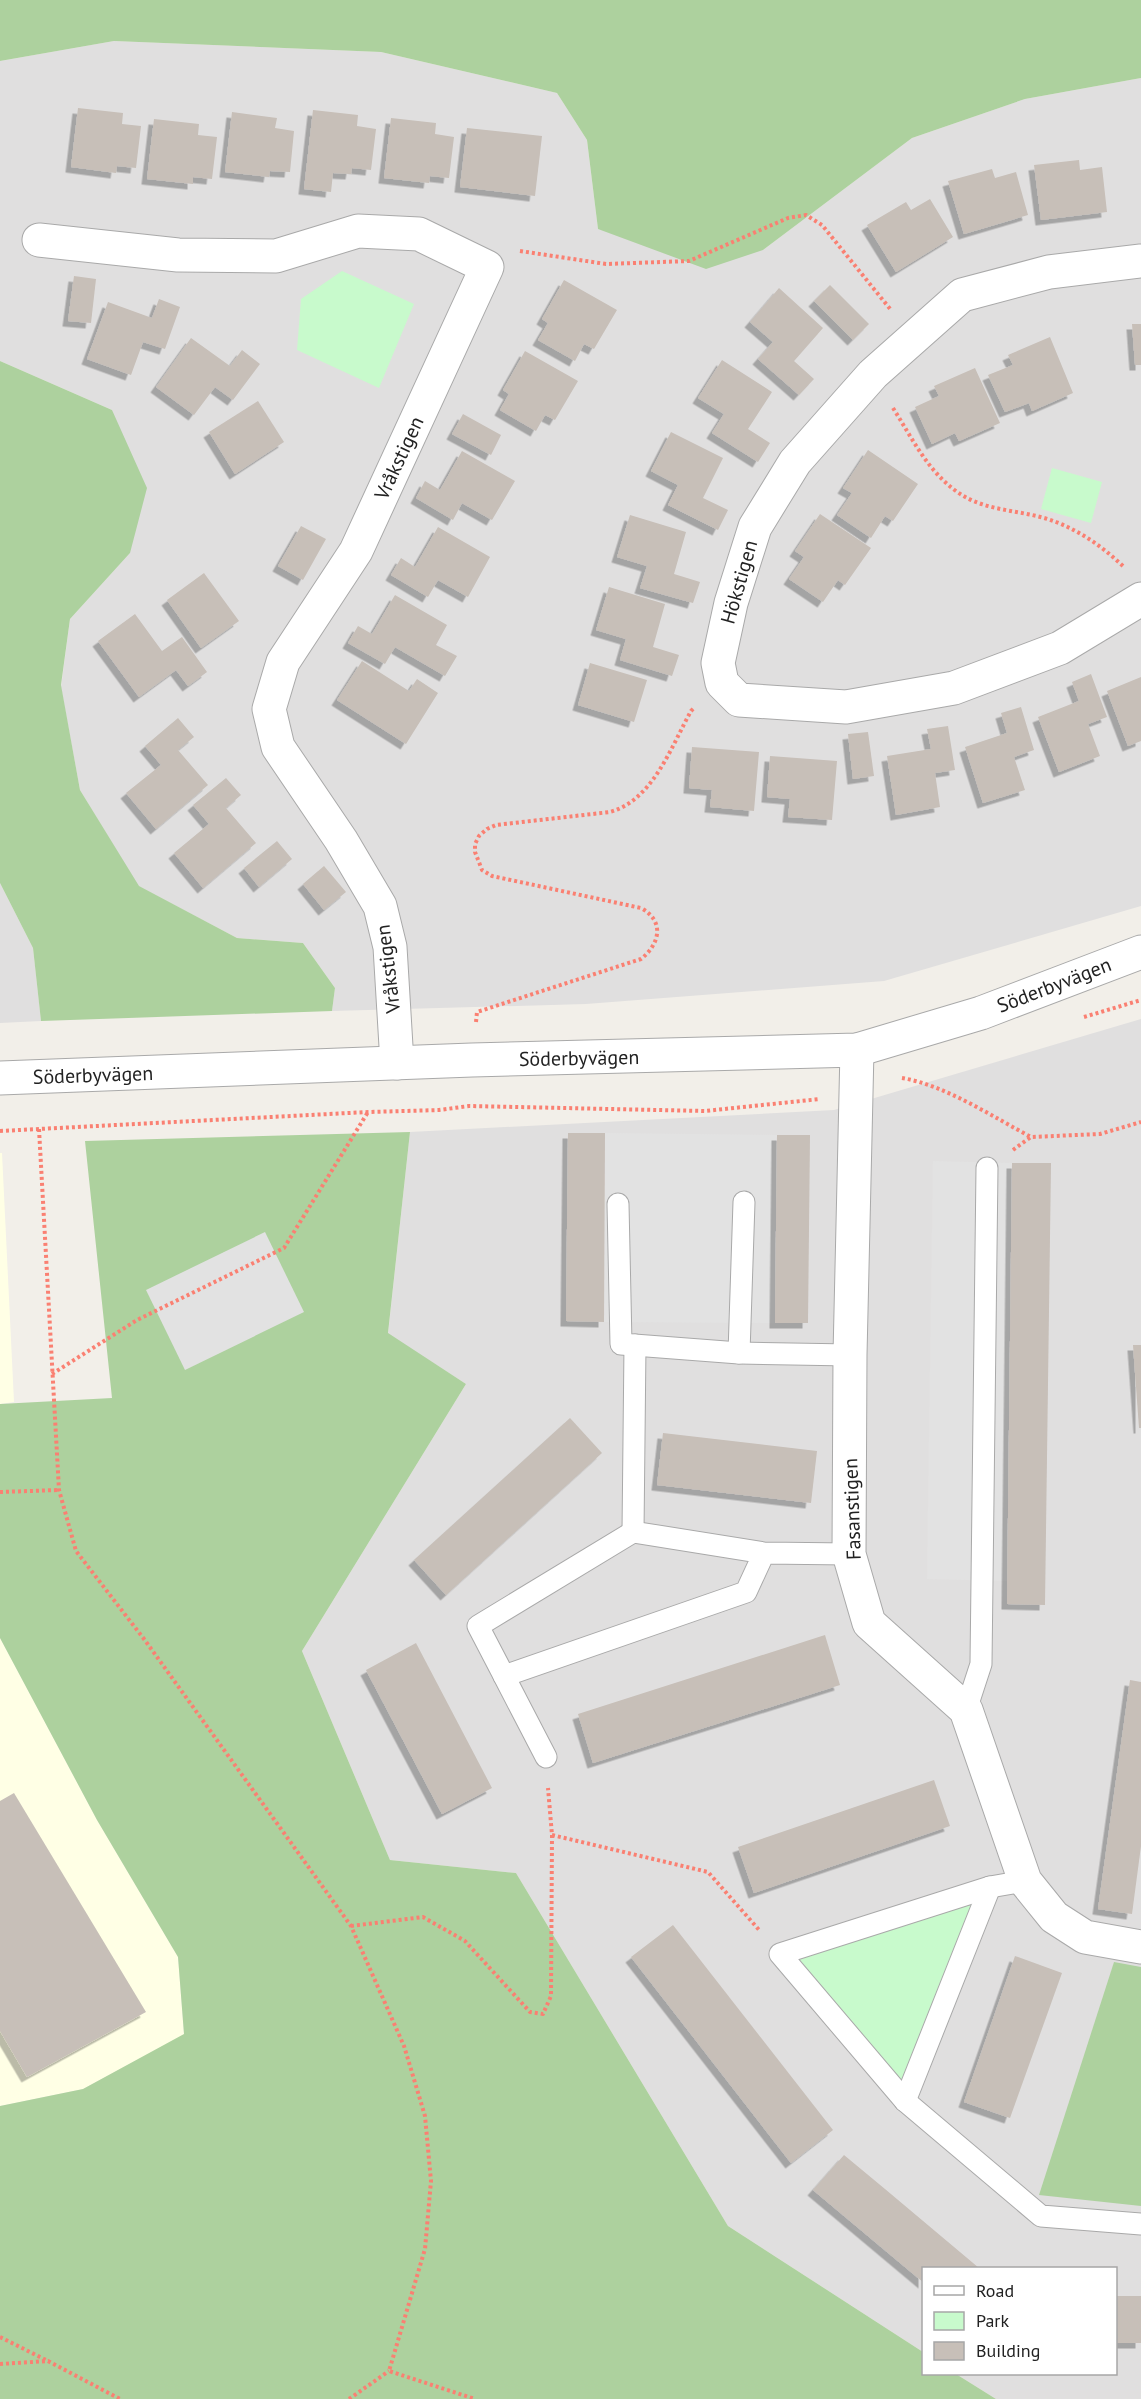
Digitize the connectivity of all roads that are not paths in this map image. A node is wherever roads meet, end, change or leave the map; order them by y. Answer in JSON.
{"nodes":[{"id":1,"x":39,"y":240,"type":"dead end"},
{"id":2,"x":1141,"y":261,"type":"edge"},
{"id":3,"x":1141,"y":599,"type":"edge"},
{"id":4,"x":1141,"y":952,"type":"edge"},
{"id":5,"x":857,"y":1050,"type":"junction"},
{"id":6,"x":397,"y":1063,"type":"junction"},
{"id":7,"x":0,"y":1078,"type":"edge"},
{"id":8,"x":987,"y":1168,"type":"road end"},
{"id":9,"x":744,"y":1202,"type":"dead end"},
{"id":10,"x":618,"y":1204,"type":"dead end"},
{"id":11,"x":635,"y":1345,"type":"junction"},
{"id":12,"x":739,"y":1353,"type":"junction"},
{"id":13,"x":850,"y":1355,"type":"junction"},
{"id":14,"x":633,"y":1532,"type":"junction"},
{"id":15,"x":764,"y":1553,"type":"junction"},
{"id":16,"x":849,"y":1554,"type":"junction"},
{"id":17,"x":504,"y":1676,"type":"junction"},
{"id":18,"x":966,"y":1710,"type":"junction"},
{"id":19,"x":546,"y":1757,"type":"road end"},
{"id":20,"x":1025,"y":1881,"type":"junction"},
{"id":21,"x":990,"y":1887,"type":"junction"},
{"id":22,"x":1141,"y":1947,"type":"edge"},
{"id":23,"x":904,"y":2101,"type":"junction"},
{"id":24,"x":1141,"y":2224,"type":"edge"}],
"edges":[{"from":1,"to":6,"type":"street","name":"Vråkstigen"},
{"from":2,"to":3,"type":"street","name":"Hökstigen"},
{"from":4,"to":5,"type":"street","name":"Söderbyvägen"},
{"from":5,"to":6,"type":"street","name":"Söderbyvägen"},
{"from":5,"to":13,"type":"street","name":"Fasanstigen"},
{"from":6,"to":7,"type":"street","name":"Söderbyvägen"},
{"from":8,"to":18,"type":"lane"},
{"from":9,"to":12,"type":"lane"},
{"from":10,"to":11,"type":"lane"},
{"from":11,"to":12,"type":"lane"},
{"from":11,"to":14,"type":"lane"},
{"from":12,"to":13,"type":"lane"},
{"from":13,"to":16,"type":"street","name":"Fasanstigen"},
{"from":14,"to":15,"type":"lane"},
{"from":14,"to":17,"type":"lane"},
{"from":15,"to":16,"type":"lane"},
{"from":15,"to":17,"type":"lane"},
{"from":16,"to":18,"type":"street","name":"Fasanstigen"},
{"from":17,"to":19,"type":"lane"},
{"from":18,"to":20,"type":"street","name":"Fasanstigen"},
{"from":20,"to":21,"type":"lane"},
{"from":20,"to":22,"type":"street","name":"Fasanstigen"},
{"from":21,"to":23,"type":"lane"},
{"from":21,"to":23,"type":"lane"},
{"from":23,"to":24,"type":"lane"}]}
